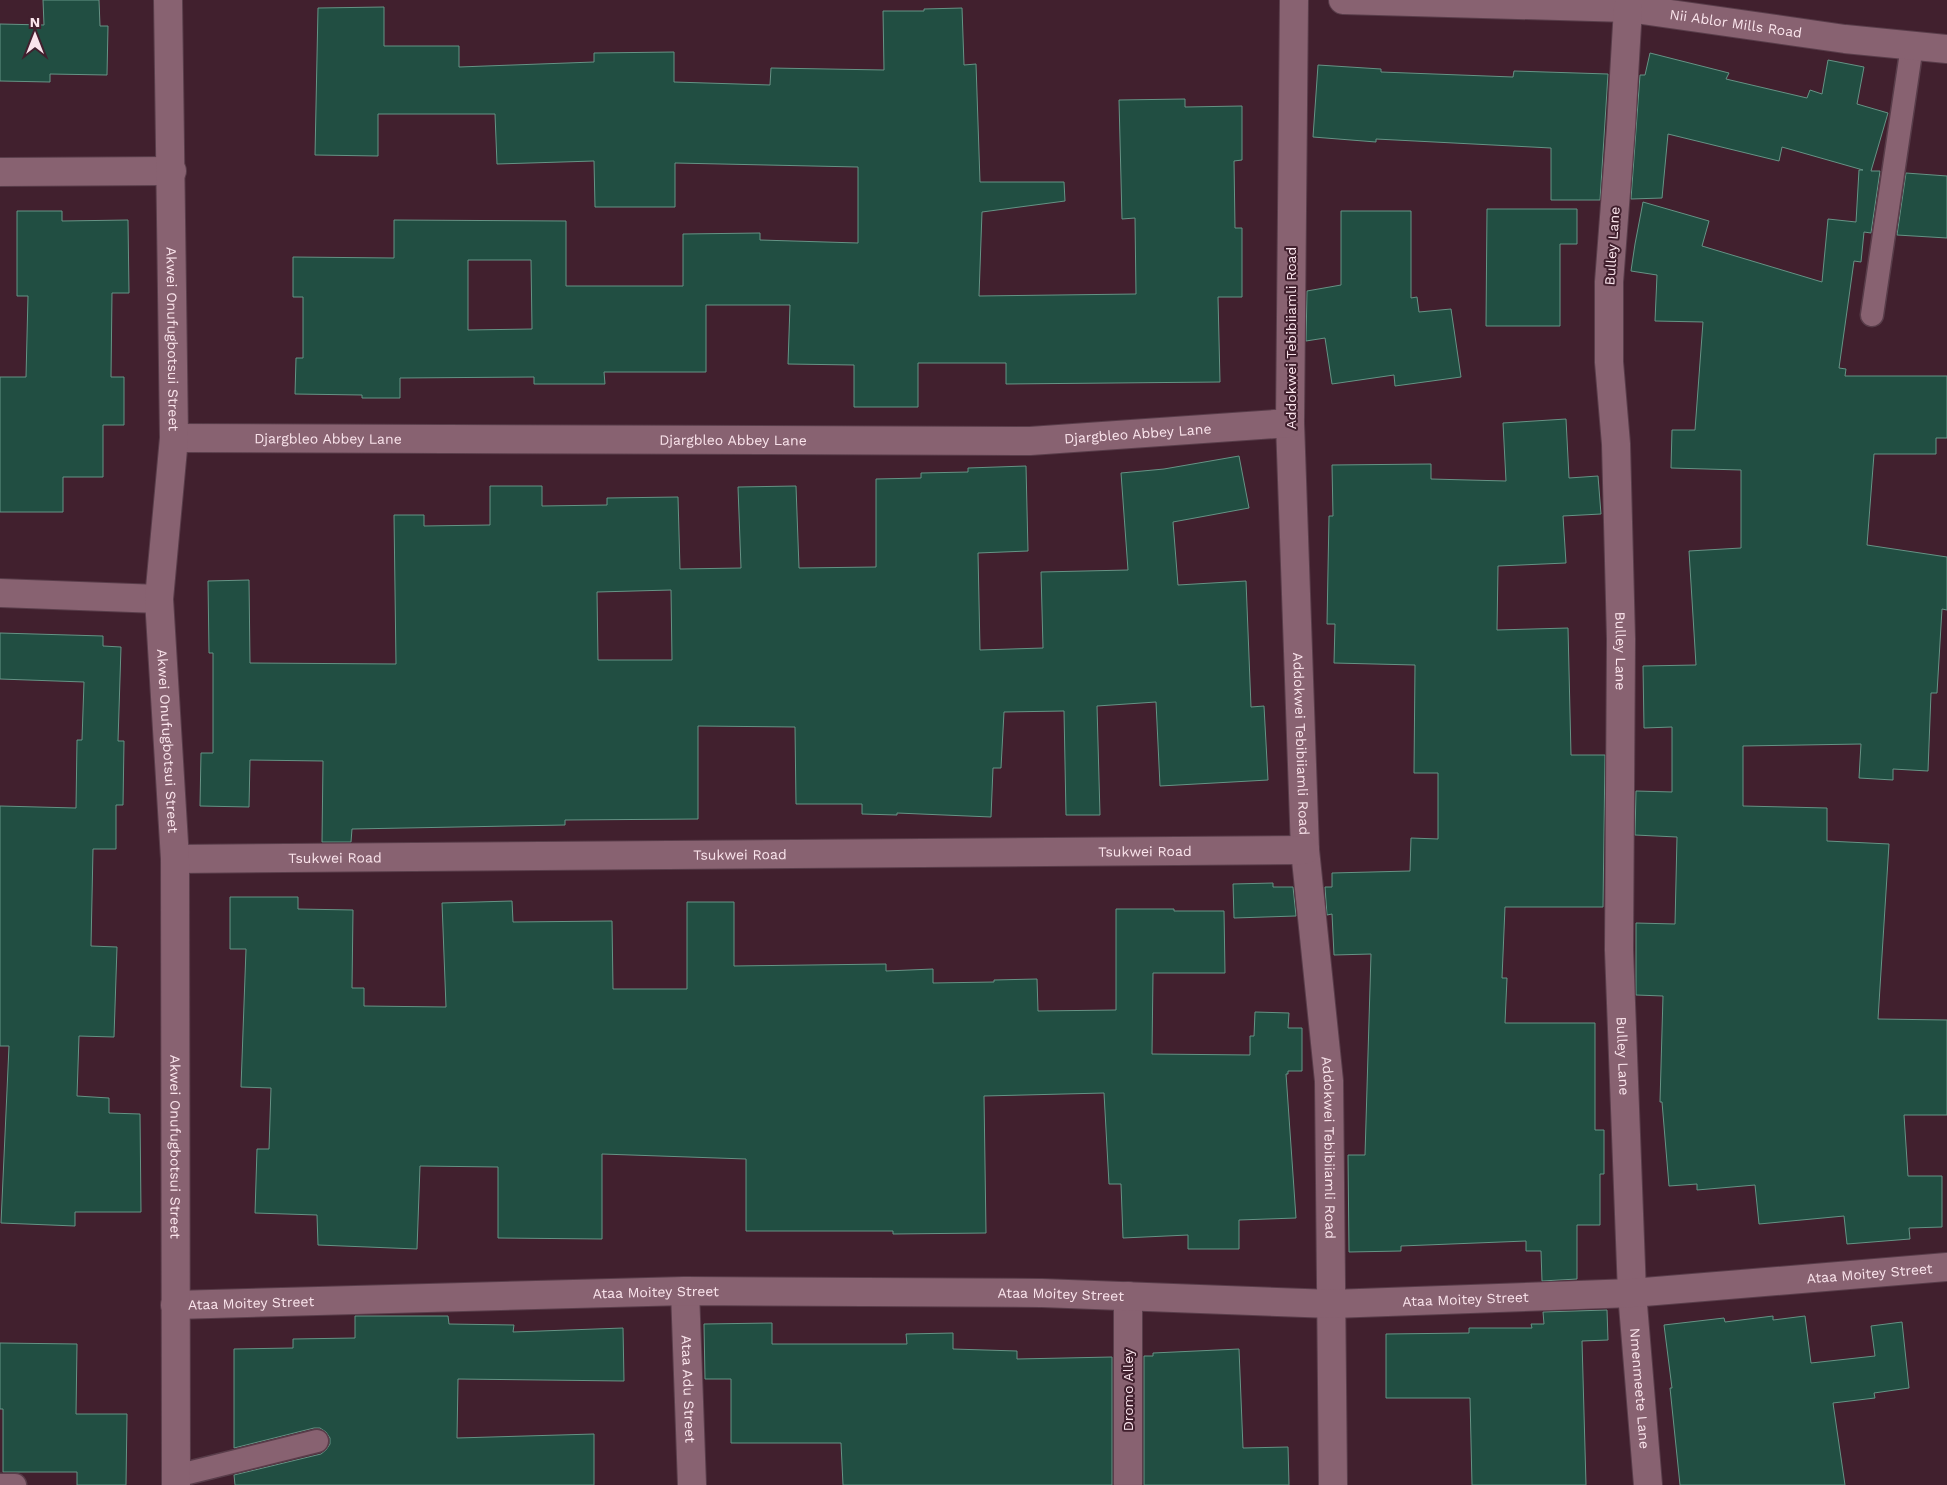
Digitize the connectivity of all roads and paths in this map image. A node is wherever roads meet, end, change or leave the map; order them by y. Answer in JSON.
{"nodes":[{"id":1,"x":168,"y":0,"type":"edge"},
{"id":2,"x":1294,"y":0,"type":"edge"},
{"id":3,"x":1343,"y":0,"type":"edge"},
{"id":4,"x":1628,"y":8,"type":"junction"},
{"id":5,"x":1697,"y":9,"type":"edge"},
{"id":6,"x":1912,"y":46,"type":"junction"},
{"id":7,"x":1947,"y":49,"type":"edge"},
{"id":8,"x":172,"y":171,"type":"junction"},
{"id":9,"x":0,"y":172,"type":"edge"},
{"id":10,"x":1872,"y":315,"type":"dead end"},
{"id":11,"x":1290,"y":423,"type":"junction"},
{"id":12,"x":174,"y":438,"type":"junction"},
{"id":13,"x":0,"y":593,"type":"edge"},
{"id":14,"x":159,"y":599,"type":"junction"},
{"id":15,"x":1305,"y":850,"type":"junction"},
{"id":16,"x":175,"y":859,"type":"junction"},
{"id":17,"x":1947,"y":1267,"type":"edge"},
{"id":18,"x":685,"y":1291,"type":"junction"},
{"id":19,"x":1632,"y":1293,"type":"junction"},
{"id":20,"x":1128,"y":1296,"type":"junction"},
{"id":21,"x":1332,"y":1304,"type":"junction"},
{"id":22,"x":175,"y":1306,"type":"junction"},
{"id":23,"x":317,"y":1441,"type":"dead end"},
{"id":24,"x":176,"y":1480,"type":"edge"},
{"id":25,"x":0,"y":1484,"type":"edge"},
{"id":26,"x":15,"y":1485,"type":"edge"},
{"id":27,"x":692,"y":1485,"type":"edge"},
{"id":28,"x":1128,"y":1485,"type":"edge"},
{"id":29,"x":1332,"y":1485,"type":"edge"},
{"id":30,"x":1648,"y":1485,"type":"edge"}],
"edges":[{"from":1,"to":8,"type":"street","name":"Akwei Onufugbotsui Street"},
{"from":2,"to":11,"type":"street","name":"Addokwei Tebibiiamli Road"},
{"from":3,"to":4,"type":"street","name":"Nii Ablor Mills Road"},
{"from":4,"to":5,"type":"street","name":"Nii Ablor Mills Road"},
{"from":4,"to":19,"type":"street","name":"Bulley Lane"},
{"from":5,"to":6,"type":"street","name":"Nii Ablor Mills Road"},
{"from":6,"to":7,"type":"street","name":"Nii Ablor Mills Road"},
{"from":6,"to":10,"type":"lane"},
{"from":8,"to":9,"type":"street"},
{"from":8,"to":12,"type":"street","name":"Akwei Onufugbotsui Street"},
{"from":11,"to":12,"type":"street","name":"Djargbleo Abbey Lane"},
{"from":11,"to":15,"type":"street","name":"Addokwei Tebibiiamli Road"},
{"from":12,"to":14,"type":"street","name":"Akwei Onufugbotsui Street"},
{"from":13,"to":14,"type":"street"},
{"from":14,"to":16,"type":"street","name":"Akwei Onufugbotsui Street"},
{"from":15,"to":16,"type":"street","name":"Tsukwei Road"},
{"from":15,"to":21,"type":"street","name":"Addokwei Tebibiiamli Road"},
{"from":16,"to":22,"type":"street","name":"Akwei Onufugbotsui Street"},
{"from":17,"to":19,"type":"street","name":"Ataa Moitey Street"},
{"from":18,"to":20,"type":"street","name":"Ataa Moitey Street"},
{"from":18,"to":22,"type":"street","name":"Ataa Moitey Street"},
{"from":18,"to":27,"type":"street","name":"Ataa Adu Street"},
{"from":19,"to":21,"type":"street","name":"Ataa Moitey Street"},
{"from":19,"to":30,"type":"street","name":"Nmenmeete Lane"},
{"from":20,"to":21,"type":"street","name":"Ataa Moitey Street"},
{"from":20,"to":28,"type":"street","name":"Dromo Alley"},
{"from":21,"to":29,"type":"street","name":"Addokwei Tebibiiamli Road"},
{"from":22,"to":24,"type":"street","name":"Akwei Onufugbotsui Street"},
{"from":23,"to":24,"type":"lane"},
{"from":25,"to":26,"type":"lane"}]}
